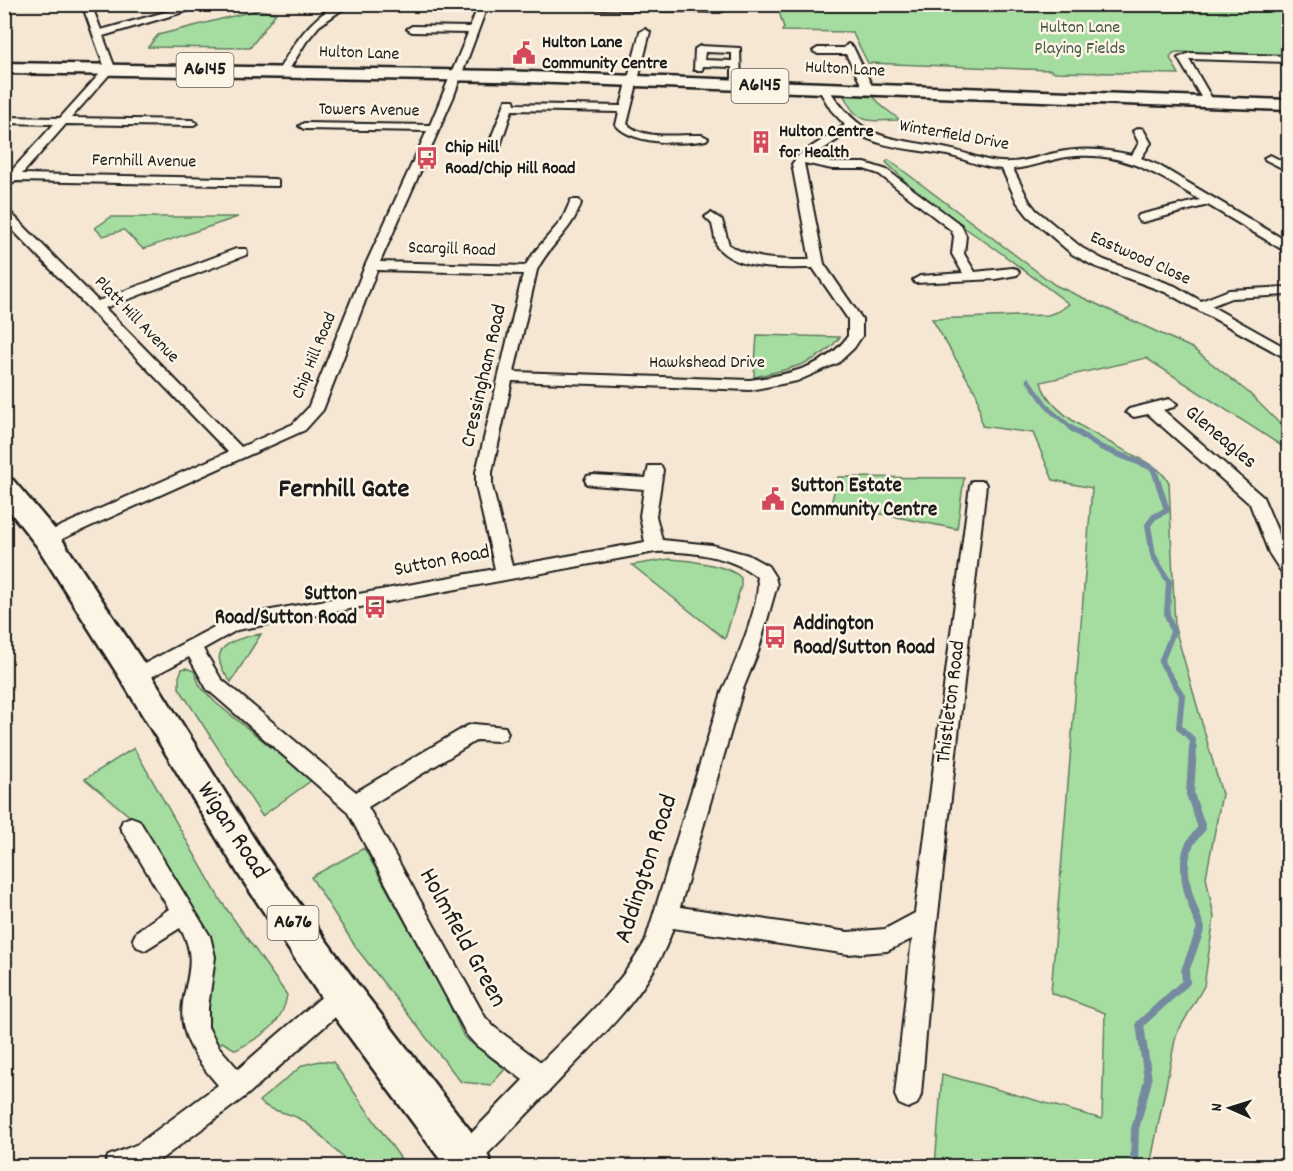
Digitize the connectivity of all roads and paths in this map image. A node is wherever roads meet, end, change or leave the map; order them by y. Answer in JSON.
{"nodes":[{"id":1,"x":86,"y":4,"type":"edge"},
{"id":2,"x":206,"y":4,"type":"edge"},
{"id":3,"x":346,"y":4,"type":"edge"},
{"id":4,"x":484,"y":4,"type":"edge"},
{"id":5,"x":528,"y":4,"type":"edge"},
{"id":6,"x":728,"y":4,"type":"edge"},
{"id":7,"x":628,"y":5,"type":"edge"},
{"id":8,"x":412,"y":29,"type":"dead end"},
{"id":9,"x":474,"y":30,"type":"junction"},
{"id":10,"x":645,"y":32,"type":"dead end"},
{"id":11,"x":98,"y":34,"type":"junction"},
{"id":12,"x":818,"y":51,"type":"dead end"},
{"id":13,"x":1288,"y":59,"type":"edge"},
{"id":14,"x":698,"y":65,"type":"dead end"},
{"id":15,"x":4,"y":68,"type":"edge"},
{"id":16,"x":110,"y":68,"type":"junction"},
{"id":17,"x":283,"y":71,"type":"junction"},
{"id":18,"x":456,"y":76,"type":"junction"},
{"id":19,"x":631,"y":82,"type":"junction"},
{"id":20,"x":737,"y":85,"type":"junction"},
{"id":21,"x":824,"y":90,"type":"junction"},
{"id":22,"x":869,"y":90,"type":"junction"},
{"id":23,"x":1209,"y":102,"type":"junction"},
{"id":24,"x":1288,"y":105,"type":"edge"},
{"id":25,"x":623,"y":109,"type":"junction"},
{"id":26,"x":4,"y":120,"type":"edge"},
{"id":27,"x":64,"y":122,"type":"junction"},
{"id":28,"x":192,"y":124,"type":"dead end"},
{"id":29,"x":304,"y":126,"type":"dead end"},
{"id":30,"x":851,"y":126,"type":"junction"},
{"id":31,"x":435,"y":128,"type":"junction"},
{"id":32,"x":1138,"y":137,"type":"dead end"},
{"id":33,"x":702,"y":138,"type":"dead end"},
{"id":34,"x":494,"y":146,"type":"dead end"},
{"id":35,"x":1270,"y":158,"type":"dead end"},
{"id":36,"x":801,"y":159,"type":"junction"},
{"id":37,"x":1135,"y":159,"type":"junction"},
{"id":38,"x":1006,"y":166,"type":"junction"},
{"id":39,"x":1287,"y":166,"type":"edge"},
{"id":40,"x":14,"y":177,"type":"junction"},
{"id":41,"x":273,"y":183,"type":"dead end"},
{"id":42,"x":4,"y":187,"type":"edge"},
{"id":43,"x":1210,"y":201,"type":"junction"},
{"id":44,"x":575,"y":203,"type":"dead end"},
{"id":45,"x":4,"y":213,"type":"edge"},
{"id":46,"x":711,"y":217,"type":"dead end"},
{"id":47,"x":1143,"y":218,"type":"dead end"},
{"id":48,"x":1288,"y":247,"type":"edge"},
{"id":49,"x":241,"y":253,"type":"dead end"},
{"id":50,"x":817,"y":264,"type":"junction"},
{"id":51,"x":372,"y":266,"type":"junction"},
{"id":52,"x":530,"y":270,"type":"junction"},
{"id":53,"x":1012,"y":272,"type":"dead end"},
{"id":54,"x":971,"y":276,"type":"junction"},
{"id":55,"x":920,"y":280,"type":"dead end"},
{"id":56,"x":1288,"y":291,"type":"edge"},
{"id":57,"x":1200,"y":306,"type":"junction"},
{"id":58,"x":96,"y":307,"type":"junction"},
{"id":59,"x":1288,"y":355,"type":"edge"},
{"id":60,"x":508,"y":376,"type":"junction"},
{"id":61,"x":1169,"y":404,"type":"dead end"},
{"id":62,"x":1151,"y":408,"type":"junction"},
{"id":63,"x":1134,"y":412,"type":"dead end"},
{"id":64,"x":239,"y":454,"type":"junction"},
{"id":65,"x":593,"y":480,"type":"dead end"},
{"id":66,"x":978,"y":485,"type":"dead end"},
{"id":67,"x":4,"y":486,"type":"edge"},
{"id":68,"x":47,"y":539,"type":"junction"},
{"id":69,"x":655,"y":546,"type":"junction"},
{"id":70,"x":1288,"y":568,"type":"edge"},
{"id":71,"x":505,"y":572,"type":"junction"},
{"id":72,"x":764,"y":572,"type":"joint"},
{"id":73,"x":192,"y":646,"type":"junction"},
{"id":74,"x":136,"y":678,"type":"junction"},
{"id":75,"x":498,"y":733,"type":"dead end"},
{"id":76,"x":355,"y":804,"type":"junction"},
{"id":77,"x":131,"y":827,"type":"dead end"},
{"id":78,"x":183,"y":912,"type":"junction"},
{"id":79,"x":666,"y":916,"type":"junction"},
{"id":80,"x":926,"y":919,"type":"junction"},
{"id":81,"x":145,"y":939,"type":"dead end"},
{"id":82,"x":342,"y":995,"type":"junction"},
{"id":83,"x":544,"y":1080,"type":"junction"},
{"id":84,"x":237,"y":1087,"type":"junction"},
{"id":85,"x":908,"y":1095,"type":"dead end"},
{"id":86,"x":468,"y":1163,"type":"edge"},
{"id":87,"x":118,"y":1167,"type":"edge"}],
"edges":[{"from":1,"to":11,"type":"street"},
{"from":2,"to":11,"type":"street"},
{"from":3,"to":17,"type":"street"},
{"from":4,"to":9,"type":"street","name":"Chip Hill Road"},
{"from":5,"to":7,"type":"street"},
{"from":6,"to":7,"type":"street"},
{"from":8,"to":9,"type":"street"},
{"from":9,"to":18,"type":"street","name":"Chip Hill Road"},
{"from":10,"to":19,"type":"street"},
{"from":11,"to":16,"type":"street"},
{"from":12,"to":22,"type":"street"},
{"from":13,"to":23,"type":"street"},
{"from":14,"to":20,"type":"street"},
{"from":15,"to":16,"type":"main road","name":"Hulton Lane","number":"A6145"},
{"from":16,"to":17,"type":"main road","name":"Hulton Lane","number":"A6145"},
{"from":16,"to":27,"type":"street"},
{"from":17,"to":18,"type":"main road","name":"Hulton Lane","number":"A6145"},
{"from":18,"to":19,"type":"main road","name":"Hulton Lane","number":"A6145"},
{"from":18,"to":31,"type":"street","name":"Chip Hill Road"},
{"from":19,"to":20,"type":"main road","name":"Hulton Lane","number":"A6145"},
{"from":19,"to":25,"type":"street"},
{"from":20,"to":21,"type":"main road","name":"Hulton Lane","number":"A6145"},
{"from":21,"to":22,"type":"main road","name":"Hulton Lane","number":"A6145"},
{"from":21,"to":30,"type":"street","name":"Winterfield Drive"},
{"from":22,"to":23,"type":"main road","name":"Hulton Lane","number":"A6145"},
{"from":23,"to":24,"type":"main road","name":"Hulton Lane","number":"A6145"},
{"from":25,"to":33,"type":"street"},
{"from":25,"to":34,"type":"street"},
{"from":26,"to":27,"type":"street"},
{"from":27,"to":28,"type":"street"},
{"from":27,"to":40,"type":"street"},
{"from":29,"to":31,"type":"street","name":"Towers Avenue"},
{"from":30,"to":36,"type":"street"},
{"from":30,"to":38,"type":"street","name":"Winterfield Drive"},
{"from":31,"to":51,"type":"street","name":"Chip Hill Road"},
{"from":32,"to":37,"type":"street"},
{"from":35,"to":39,"type":"street"},
{"from":36,"to":50,"type":"street","name":"Hawkshead Drive"},
{"from":36,"to":54,"type":"street"},
{"from":37,"to":38,"type":"street","name":"Winterfield Drive"},
{"from":37,"to":43,"type":"street","name":"Winterfield Drive"},
{"from":38,"to":57,"type":"street","name":"Eastwood Close"},
{"from":40,"to":41,"type":"street","name":"Fernhill Avenue"},
{"from":40,"to":42,"type":"street"},
{"from":43,"to":47,"type":"street"},
{"from":43,"to":48,"type":"street","name":"Winterfield Drive"},
{"from":44,"to":52,"type":"street","name":"Cressingham Road"},
{"from":45,"to":58,"type":"street","name":"Platt Hill Avenue"},
{"from":46,"to":50,"type":"street"},
{"from":49,"to":58,"type":"street"},
{"from":50,"to":60,"type":"street","name":"Hawkshead Drive"},
{"from":51,"to":52,"type":"street","name":"Scargill Road"},
{"from":51,"to":64,"type":"street","name":"Chip Hill Road"},
{"from":52,"to":60,"type":"street","name":"Cressingham Road"},
{"from":53,"to":54,"type":"street"},
{"from":54,"to":55,"type":"street"},
{"from":56,"to":57,"type":"street"},
{"from":57,"to":59,"type":"street","name":"Eastwood Close"},
{"from":58,"to":64,"type":"street","name":"Platt Hill Avenue"},
{"from":60,"to":71,"type":"street","name":"Cressingham Road"},
{"from":61,"to":62,"type":"street","name":"Gleneagles"},
{"from":62,"to":63,"type":"street","name":"Gleneagles"},
{"from":62,"to":70,"type":"street","name":"Gleneagles"},
{"from":64,"to":68,"type":"street","name":"Chip Hill Road"},
{"from":65,"to":69,"type":"street"},
{"from":66,"to":80,"type":"street","name":"Thistleton Road"},
{"from":67,"to":68,"type":"main road","name":"Wigan Road","number":"A676"},
{"from":68,"to":74,"type":"main road","name":"Wigan Road","number":"A676"},
{"from":69,"to":71,"type":"street","name":"Sutton Road"},
{"from":69,"to":72,"type":"street","name":"Sutton Road"},
{"from":71,"to":73,"type":"street","name":"Sutton Road"},
{"from":72,"to":79,"type":"street","name":"Addington Road"},
{"from":73,"to":74,"type":"street","name":"Sutton Road"},
{"from":73,"to":76,"type":"street","name":"Holmfield Green"},
{"from":74,"to":82,"type":"main road","name":"Wigan Road","number":"A676"},
{"from":75,"to":76,"type":"street"},
{"from":76,"to":83,"type":"street","name":"Holmfield Green"},
{"from":77,"to":78,"type":"street"},
{"from":78,"to":81,"type":"street"},
{"from":78,"to":84,"type":"street"},
{"from":79,"to":80,"type":"street"},
{"from":79,"to":83,"type":"street","name":"Addington Road"},
{"from":80,"to":85,"type":"street","name":"Thistleton Road"},
{"from":82,"to":84,"type":"street"},
{"from":82,"to":86,"type":"main road","name":"Wigan Road","number":"A676"},
{"from":83,"to":86,"type":"street","name":"Addington Road"},
{"from":84,"to":87,"type":"street"}]}
